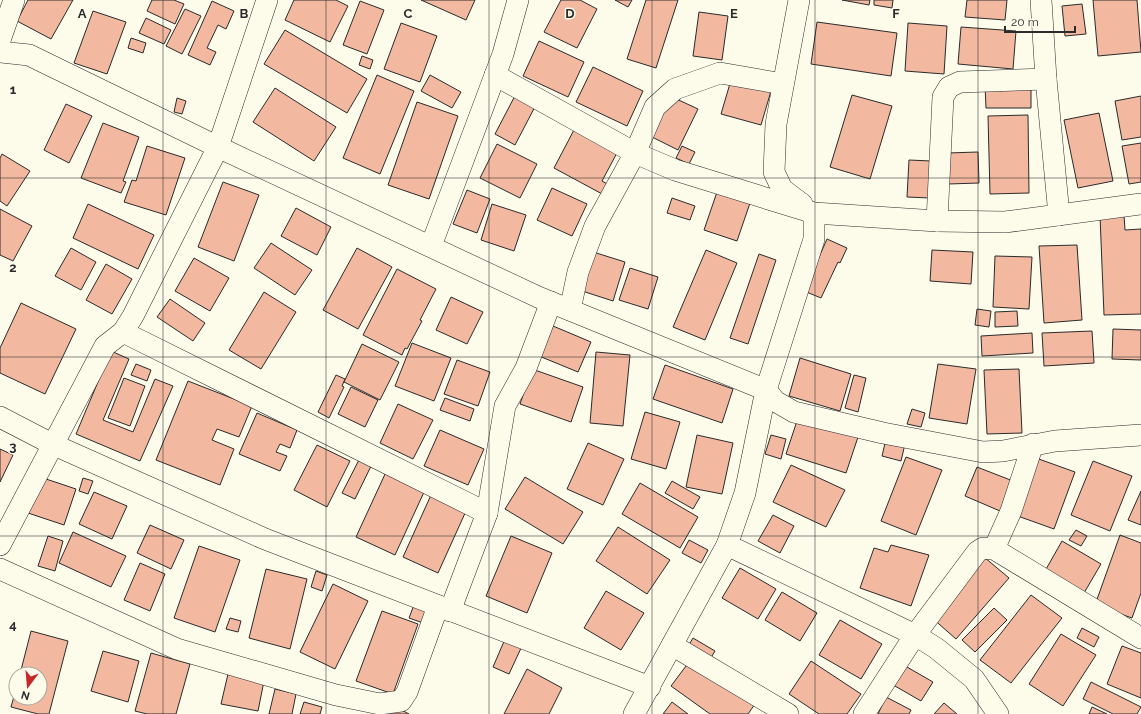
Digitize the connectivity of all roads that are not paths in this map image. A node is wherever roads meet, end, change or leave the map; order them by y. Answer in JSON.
{"nodes":[{"id":1,"x":14,"y":0,"type":"edge"},
{"id":2,"x":267,"y":0,"type":"edge"},
{"id":3,"x":518,"y":0,"type":"edge"},
{"id":4,"x":799,"y":0,"type":"edge"},
{"id":5,"x":1041,"y":0,"type":"edge"},
{"id":6,"x":0,"y":40,"type":"edge"},
{"id":7,"x":0,"y":52,"type":"edge"},
{"id":8,"x":495,"y":75,"type":"junction"},
{"id":9,"x":1046,"y":79,"type":"junction"},
{"id":10,"x":783,"y":84,"type":"junction"},
{"id":11,"x":218,"y":147,"type":"junction"},
{"id":12,"x":635,"y":153,"type":"junction"},
{"id":13,"x":1141,"y":204,"type":"edge"},
{"id":14,"x":814,"y":213,"type":"junction"},
{"id":15,"x":1058,"y":216,"type":"junction"},
{"id":16,"x":937,"y":221,"type":"junction"},
{"id":17,"x":431,"y":246,"type":"junction"},
{"id":18,"x":560,"y":306,"type":"junction"},
{"id":19,"x":123,"y":332,"type":"junction"},
{"id":20,"x":766,"y":390,"type":"junction"},
{"id":21,"x":0,"y":417,"type":"edge"},
{"id":22,"x":1141,"y":435,"type":"edge"},
{"id":23,"x":52,"y":444,"type":"junction"},
{"id":24,"x":1033,"y":444,"type":"junction"},
{"id":25,"x":487,"y":513,"type":"junction"},
{"id":26,"x":727,"y":544,"type":"junction"},
{"id":27,"x":0,"y":545,"type":"edge"},
{"id":28,"x":994,"y":549,"type":"junction"},
{"id":29,"x":0,"y":569,"type":"edge"},
{"id":30,"x":444,"y":608,"type":"junction"},
{"id":31,"x":915,"y":635,"type":"junction"},
{"id":32,"x":1141,"y":638,"type":"edge"},
{"id":33,"x":672,"y":645,"type":"junction"},
{"id":34,"x":650,"y":687,"type":"junction"},
{"id":35,"x":352,"y":707,"type":"edge"},
{"id":36,"x":767,"y":709,"type":"edge"},
{"id":37,"x":634,"y":714,"type":"edge"},
{"id":38,"x":788,"y":714,"type":"edge"},
{"id":39,"x":864,"y":714,"type":"edge"},
{"id":40,"x":998,"y":714,"type":"edge"}],
"edges":[{"from":1,"to":6,"type":"street"},
{"from":2,"to":11,"type":"street"},
{"from":3,"to":8,"type":"street"},
{"from":4,"to":10,"type":"street"},
{"from":5,"to":9,"type":"street"},
{"from":7,"to":11,"type":"street"},
{"from":8,"to":12,"type":"street"},
{"from":8,"to":17,"type":"street"},
{"from":9,"to":15,"type":"street"},
{"from":9,"to":16,"type":"street"},
{"from":10,"to":12,"type":"street"},
{"from":10,"to":14,"type":"street"},
{"from":11,"to":17,"type":"street"},
{"from":11,"to":19,"type":"street"},
{"from":12,"to":14,"type":"street"},
{"from":12,"to":18,"type":"street"},
{"from":13,"to":15,"type":"street"},
{"from":14,"to":16,"type":"street"},
{"from":14,"to":20,"type":"street"},
{"from":15,"to":16,"type":"street"},
{"from":17,"to":18,"type":"street"},
{"from":18,"to":20,"type":"street"},
{"from":18,"to":25,"type":"street"},
{"from":19,"to":23,"type":"street"},
{"from":19,"to":25,"type":"street"},
{"from":20,"to":24,"type":"street"},
{"from":20,"to":26,"type":"street"},
{"from":21,"to":23,"type":"street"},
{"from":22,"to":24,"type":"street"},
{"from":23,"to":27,"type":"street"},
{"from":23,"to":30,"type":"street"},
{"from":24,"to":28,"type":"street"},
{"from":25,"to":30,"type":"street"},
{"from":26,"to":31,"type":"street"},
{"from":26,"to":33,"type":"street"},
{"from":28,"to":31,"type":"street"},
{"from":28,"to":32,"type":"street"},
{"from":29,"to":35,"type":"street"},
{"from":30,"to":34,"type":"street"},
{"from":30,"to":35,"type":"street"},
{"from":31,"to":39,"type":"street"},
{"from":31,"to":40,"type":"street"},
{"from":33,"to":34,"type":"street"},
{"from":33,"to":36,"type":"street"},
{"from":34,"to":37,"type":"street"},
{"from":36,"to":38,"type":"street"}]}
